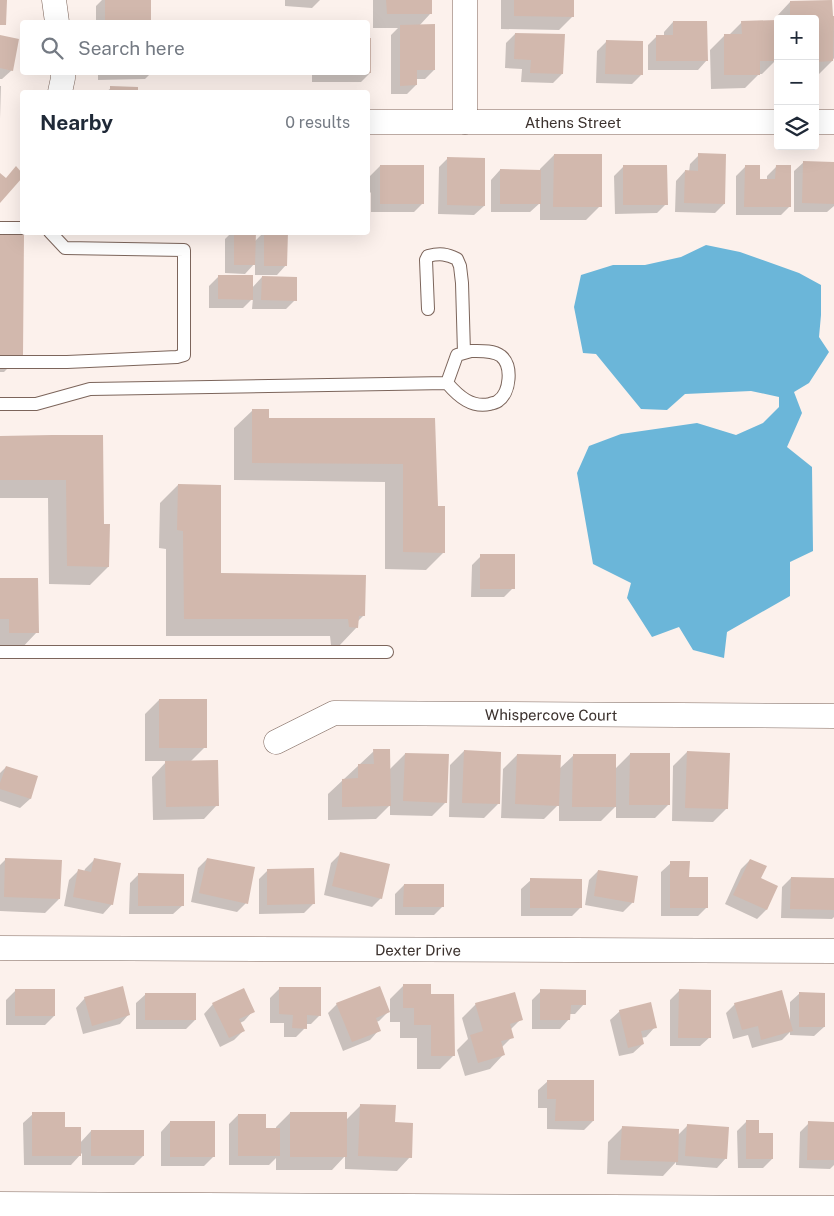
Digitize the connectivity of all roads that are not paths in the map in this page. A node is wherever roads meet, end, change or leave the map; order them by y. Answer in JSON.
{"nodes":[{"id":1,"x":54,"y":0,"type":"edge"},
{"id":2,"x":465,"y":0,"type":"edge"},
{"id":3,"x":57,"y":20,"type":"edge"},
{"id":4,"x":64,"y":75,"type":"edge"},
{"id":5,"x":61,"y":90,"type":"edge"},
{"id":6,"x":370,"y":122,"type":"edge"},
{"id":7,"x":465,"y":122,"type":"junction"},
{"id":8,"x":774,"y":122,"type":"edge"},
{"id":9,"x":819,"y":122,"type":"edge"},
{"id":10,"x":834,"y":122,"type":"edge"},
{"id":11,"x":0,"y":228,"type":"edge"},
{"id":12,"x":20,"y":228,"type":"edge"},
{"id":13,"x":53,"y":235,"type":"edge"},
{"id":14,"x":428,"y":309,"type":"dead end"},
{"id":15,"x":464,"y":353,"type":"junction"},
{"id":16,"x":0,"y":362,"type":"edge"},
{"id":17,"x":448,"y":384,"type":"junction"},
{"id":18,"x":0,"y":404,"type":"edge"},
{"id":19,"x":0,"y":652,"type":"edge"},
{"id":20,"x":387,"y":652,"type":"dead end"},
{"id":21,"x":834,"y":716,"type":"edge"},
{"id":22,"x":276,"y":742,"type":"dead end"},
{"id":23,"x":0,"y":948,"type":"edge"},
{"id":24,"x":834,"y":951,"type":"edge"},
{"id":25,"x":0,"y":1204,"type":"edge"},
{"id":26,"x":834,"y":1208,"type":"edge"}],
"edges":[{"from":1,"to":3,"type":"street"},
{"from":2,"to":7,"type":"street"},
{"from":4,"to":5,"type":"street"},
{"from":6,"to":7,"type":"street","name":"Athens Street"},
{"from":7,"to":8,"type":"street","name":"Athens Street"},
{"from":9,"to":10,"type":"street"},
{"from":11,"to":12,"type":"lane"},
{"from":13,"to":16,"type":"lane"},
{"from":14,"to":15,"type":"lane"},
{"from":15,"to":17,"type":"lane"},
{"from":15,"to":17,"type":"lane"},
{"from":17,"to":18,"type":"lane"},
{"from":19,"to":20,"type":"lane"},
{"from":21,"to":22,"type":"street","name":"Whispercove Court"},
{"from":23,"to":24,"type":"street","name":"Dexter Drive"},
{"from":25,"to":26,"type":"street"}]}
